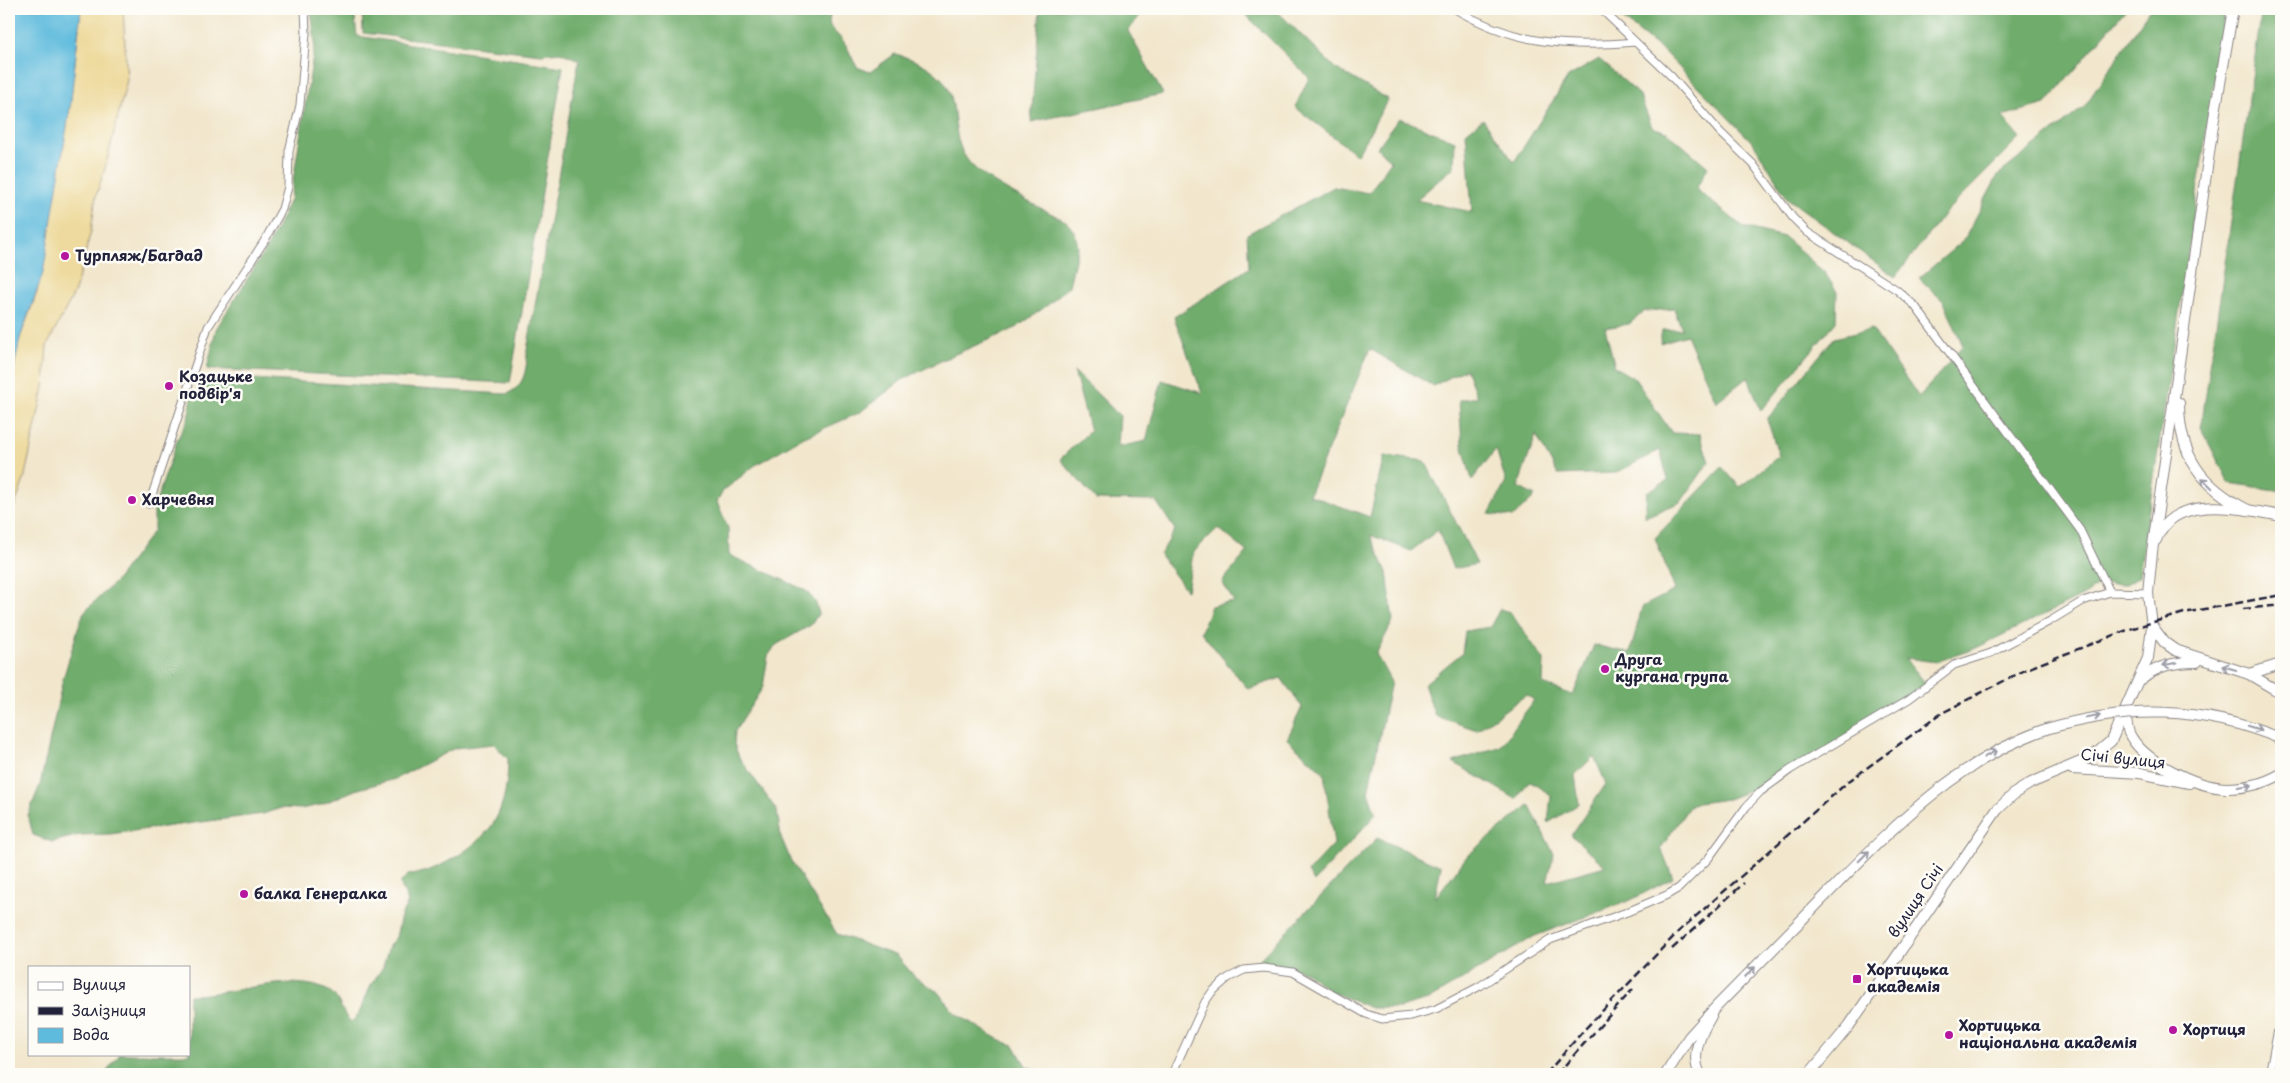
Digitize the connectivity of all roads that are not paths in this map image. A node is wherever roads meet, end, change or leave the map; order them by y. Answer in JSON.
{"nodes":[{"id":1,"x":305,"y":9,"type":"edge"},
{"id":2,"x":1455,"y":9,"type":"edge"},
{"id":3,"x":1601,"y":9,"type":"edge"},
{"id":4,"x":2233,"y":9,"type":"edge"},
{"id":5,"x":1635,"y":42,"type":"junction"},
{"id":6,"x":2178,"y":377,"type":"junction"},
{"id":7,"x":149,"y":504,"type":"dead end"},
{"id":8,"x":2248,"y":510,"type":"junction"},
{"id":9,"x":2281,"y":516,"type":"edge"},
{"id":10,"x":2152,"y":552,"type":"junction"},
{"id":11,"x":2110,"y":592,"type":"junction"},
{"id":12,"x":2148,"y":594,"type":"junction"},
{"id":13,"x":2152,"y":626,"type":"junction"},
{"id":14,"x":2207,"y":662,"type":"junction"},
{"id":15,"x":2281,"y":664,"type":"edge"},
{"id":16,"x":2249,"y":674,"type":"junction"},
{"id":17,"x":2138,"y":681,"type":"junction"},
{"id":18,"x":2281,"y":693,"type":"edge"},
{"id":19,"x":2126,"y":703,"type":"junction"},
{"id":20,"x":2281,"y":739,"type":"edge"},
{"id":21,"x":2068,"y":768,"type":"junction"},
{"id":22,"x":2281,"y":774,"type":"edge"},
{"id":23,"x":2207,"y":786,"type":"junction"},
{"id":24,"x":1716,"y":1007,"type":"junction"},
{"id":25,"x":2281,"y":1016,"type":"edge"},
{"id":26,"x":1172,"y":1074,"type":"edge"},
{"id":27,"x":1666,"y":1074,"type":"edge"},
{"id":28,"x":1700,"y":1074,"type":"edge"},
{"id":29,"x":1809,"y":1074,"type":"edge"},
{"id":30,"x":2269,"y":1074,"type":"edge"}],
"edges":[{"from":1,"to":7,"type":"street"},
{"from":2,"to":5,"type":"street"},
{"from":3,"to":5,"type":"street"},
{"from":4,"to":6,"type":"main road"},
{"from":5,"to":11,"type":"street"},
{"from":8,"to":6,"type":"main road","one_way":true},
{"from":6,"to":10,"type":"main road","name":"Січі вулиця"},
{"from":8,"to":9,"type":"main road"},
{"from":8,"to":10,"type":"main road"},
{"from":10,"to":12,"type":"main road","name":"Січі вулиця"},
{"from":11,"to":12,"type":"street"},
{"from":11,"to":26,"type":"street"},
{"from":12,"to":13,"type":"main road","name":"Січі вулиця"},
{"from":13,"to":14,"type":"main road"},
{"from":13,"to":17,"type":"main road","name":"Січі вулиця"},
{"from":16,"to":14,"type":"main road","one_way":true},
{"from":14,"to":17,"type":"main road","one_way":true},
{"from":15,"to":16,"type":"main road"},
{"from":16,"to":18,"type":"main road"},
{"from":17,"to":19,"type":"main road","name":"Січі вулиця"},
{"from":19,"to":21,"type":"main road","name":"Січі вулиця"},
{"from":19,"to":23,"type":"main road"},
{"from":24,"to":20,"type":"main road","one_way":true,"bridge":true},
{"from":21,"to":23,"type":"main road","name":"Січі вулиця"},
{"from":21,"to":29,"type":"main road","name":"вулиця Січі"},
{"from":23,"to":22,"type":"main road","one_way":true},
{"from":24,"to":27,"type":"main road"},
{"from":24,"to":28,"type":"main road"},
{"from":25,"to":30,"type":"street"}]}
